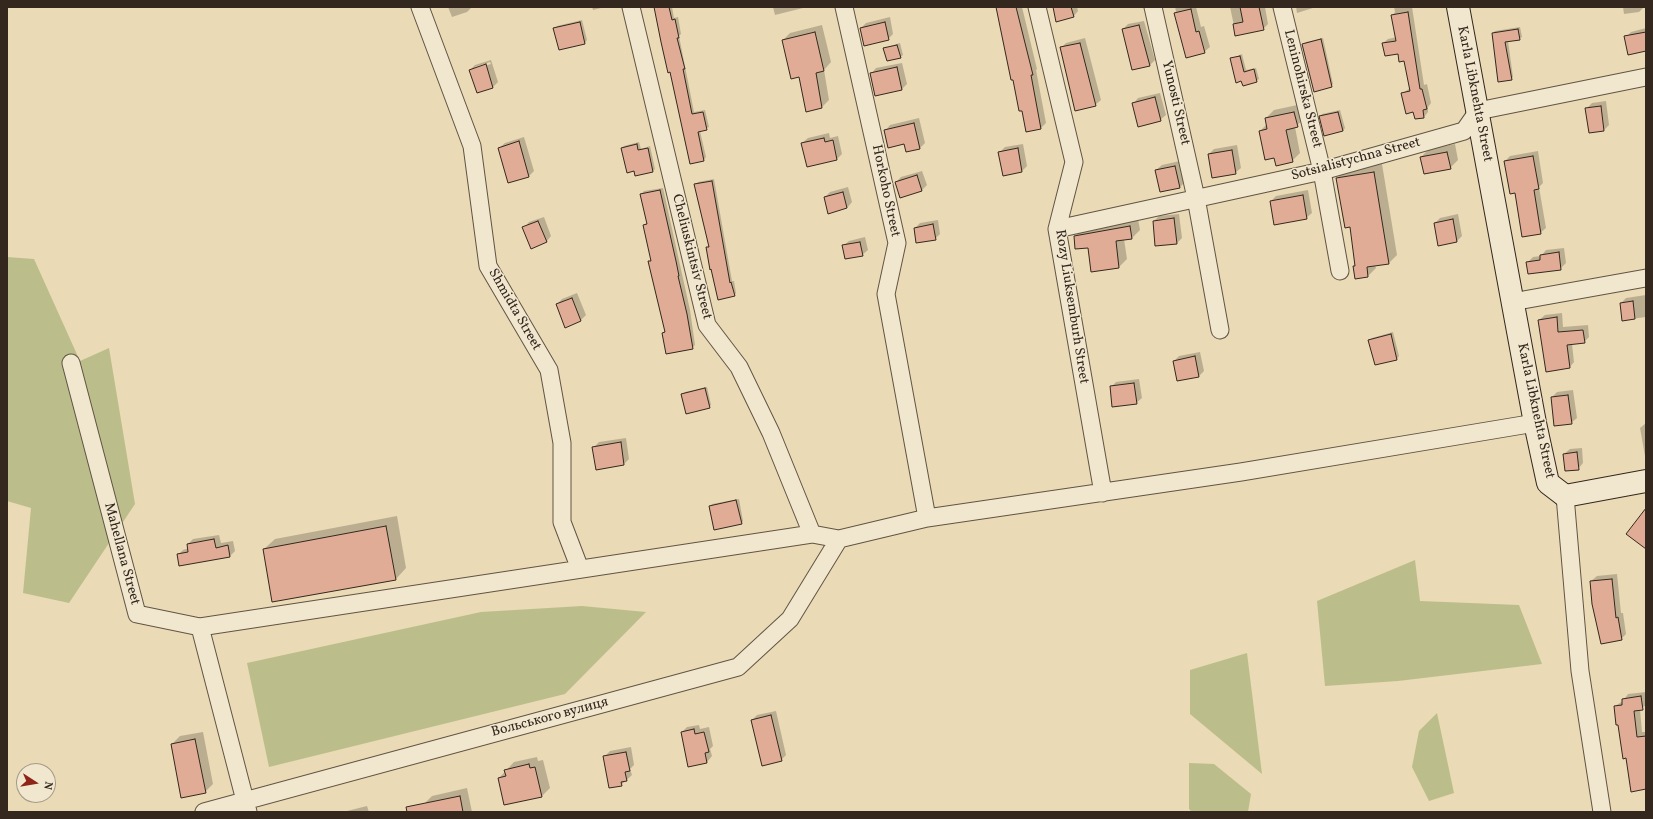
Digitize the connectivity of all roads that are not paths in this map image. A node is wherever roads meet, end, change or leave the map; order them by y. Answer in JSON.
{"nodes":[{"id":1,"x":420,"y":7,"type":"edge"},
{"id":2,"x":631,"y":7,"type":"edge"},
{"id":3,"x":844,"y":7,"type":"edge"},
{"id":4,"x":1037,"y":7,"type":"edge"},
{"id":5,"x":1153,"y":7,"type":"edge"},
{"id":6,"x":1282,"y":7,"type":"edge"},
{"id":7,"x":1458,"y":7,"type":"edge"},
{"id":8,"x":1646,"y":77,"type":"edge"},
{"id":9,"x":1478,"y":111,"type":"junction"},
{"id":10,"x":1322,"y":170,"type":"junction"},
{"id":11,"x":1196,"y":198,"type":"junction"},
{"id":12,"x":1057,"y":229,"type":"junction"},
{"id":13,"x":1340,"y":271,"type":"dead end"},
{"id":14,"x":1646,"y":278,"type":"edge"},
{"id":15,"x":1512,"y":302,"type":"junction"},
{"id":16,"x":1220,"y":330,"type":"dead end"},
{"id":17,"x":71,"y":363,"type":"dead end"},
{"id":18,"x":1535,"y":423,"type":"junction"},
{"id":19,"x":1646,"y":482,"type":"edge"},
{"id":20,"x":1103,"y":493,"type":"junction"},
{"id":21,"x":1565,"y":496,"type":"junction"},
{"id":22,"x":926,"y":518,"type":"junction"},
{"id":23,"x":812,"y":534,"type":"junction"},
{"id":24,"x":839,"y":539,"type":"junction"},
{"id":25,"x":580,"y":569,"type":"junction"},
{"id":26,"x":200,"y":627,"type":"junction"},
{"id":27,"x":247,"y":806,"type":"edge"},
{"id":28,"x":204,"y":812,"type":"edge"},
{"id":29,"x":1602,"y":812,"type":"edge"}],
"edges":[{"from":1,"to":25,"type":"street","name":"Shmidta Street"},
{"from":2,"to":23,"type":"street","name":"Cheliuskintsiv Street"},
{"from":3,"to":22,"type":"street","name":"Horkoho Street"},
{"from":4,"to":12,"type":"street","name":"Rozy Liuksemburh Street"},
{"from":5,"to":11,"type":"street","name":"Yunosti Street"},
{"from":6,"to":10,"type":"street","name":"Leninohirska Street"},
{"from":7,"to":9,"type":"street","name":"Karla Libknehta Street"},
{"from":8,"to":9,"type":"street"},
{"from":9,"to":10,"type":"street","name":"Sotsialistychna Street"},
{"from":9,"to":15,"type":"street","name":"Karla Libknehta Street"},
{"from":10,"to":11,"type":"street","name":"Sotsialistychna Street"},
{"from":10,"to":13,"type":"street","name":"Leninohirska Street"},
{"from":11,"to":12,"type":"street","name":"Sotsialistychna Street"},
{"from":11,"to":16,"type":"street","name":"Yunosti Street"},
{"from":12,"to":20,"type":"street","name":"Rozy Liuksemburh Street"},
{"from":14,"to":15,"type":"street"},
{"from":15,"to":18,"type":"street","name":"Karla Libknehta Street"},
{"from":17,"to":26,"type":"street","name":"Mahellana Street"},
{"from":18,"to":20,"type":"street"},
{"from":18,"to":21,"type":"street","name":"Karla Libknehta Street"},
{"from":19,"to":21,"type":"street"},
{"from":20,"to":22,"type":"street"},
{"from":21,"to":29,"type":"street","name":"Karla Libknehta Street"},
{"from":22,"to":24,"type":"street"},
{"from":23,"to":24,"type":"street"},
{"from":23,"to":25,"type":"street"},
{"from":24,"to":27,"type":"street","name":"Вольського вулиця"},
{"from":25,"to":26,"type":"street"},
{"from":26,"to":27,"type":"street"},
{"from":27,"to":28,"type":"street","name":"Вольського вулиця"}]}
